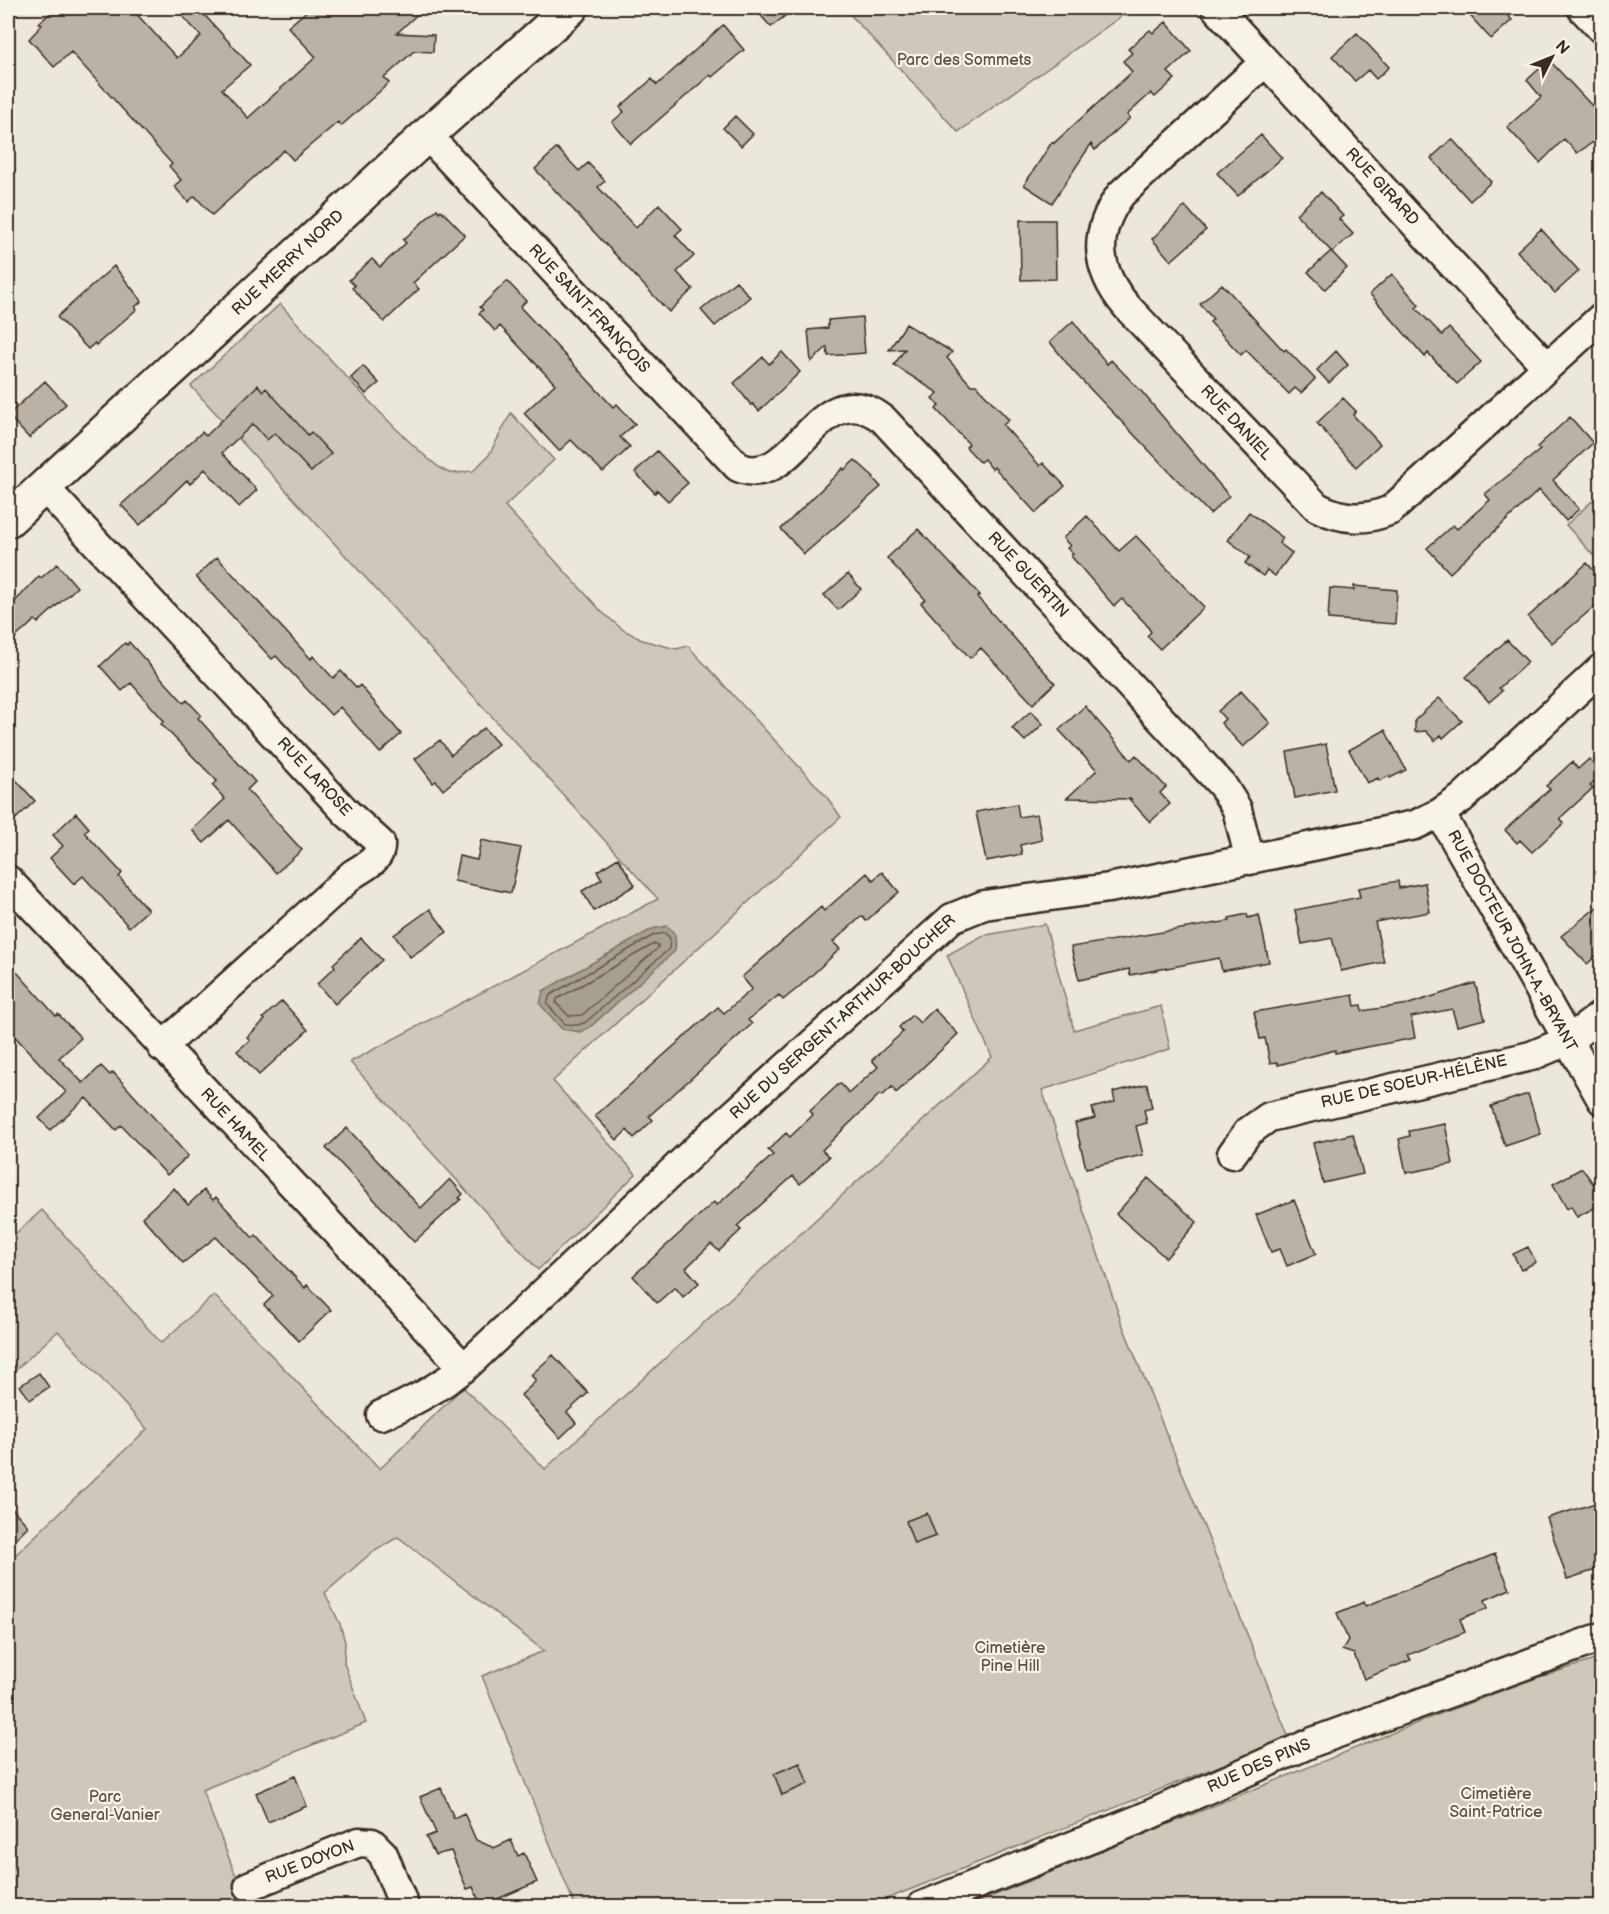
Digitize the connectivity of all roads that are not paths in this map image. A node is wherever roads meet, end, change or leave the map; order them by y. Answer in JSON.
{"nodes":[{"id":1,"x":571,"y":8,"type":"edge"},
{"id":2,"x":1216,"y":8,"type":"edge"},
{"id":3,"x":1582,"y":8,"type":"edge"},
{"id":4,"x":1602,"y":29,"type":"edge"},
{"id":5,"x":1264,"y":62,"type":"junction"},
{"id":6,"x":427,"y":135,"type":"junction"},
{"id":7,"x":1602,"y":317,"type":"edge"},
{"id":8,"x":1548,"y":367,"type":"junction"},
{"id":9,"x":757,"y":472,"type":"joint"},
{"id":10,"x":44,"y":487,"type":"junction"},
{"id":11,"x":8,"y":520,"type":"edge"},
{"id":12,"x":1602,"y":668,"type":"edge"},
{"id":13,"x":1440,"y":813,"type":"junction"},
{"id":14,"x":1250,"y":860,"type":"junction"},
{"id":15,"x":8,"y":880,"type":"edge"},
{"id":16,"x":1602,"y":1015,"type":"edge"},
{"id":17,"x":1567,"y":1041,"type":"junction"},
{"id":18,"x":162,"y":1047,"type":"junction"},
{"id":19,"x":1602,"y":1100,"type":"edge"},
{"id":20,"x":1232,"y":1154,"type":"dead end"},
{"id":21,"x":464,"y":1368,"type":"junction"},
{"id":22,"x":381,"y":1415,"type":"dead end"},
{"id":23,"x":1602,"y":1637,"type":"edge"},
{"id":24,"x":249,"y":1886,"type":"dead end"},
{"id":25,"x":404,"y":1906,"type":"edge"},
{"id":26,"x":922,"y":1906,"type":"edge"}],
"edges":[{"from":1,"to":6,"type":"main road","name":"RUE MERRY NORD"},
{"from":2,"to":5,"type":"street","name":"RUE GIRARD"},
{"from":3,"to":4,"type":"street"},
{"from":5,"to":8,"type":"street","name":"RUE GIRARD"},
{"from":5,"to":8,"type":"street","name":"RUE DANIEL"},
{"from":6,"to":9,"type":"street","name":"RUE SAINT-FRANÇOIS"},
{"from":6,"to":10,"type":"main road","name":"RUE MERRY NORD"},
{"from":7,"to":8,"type":"street","name":"RUE DANIEL"},
{"from":9,"to":14,"type":"street","name":"RUE GUERTIN"},
{"from":10,"to":11,"type":"main road","name":"RUE MERRY NORD"},
{"from":10,"to":18,"type":"street","name":"RUE LAROSE"},
{"from":12,"to":13,"type":"street","name":"RUE DU SERGENT-ARTHUR-BOUCHER"},
{"from":13,"to":14,"type":"street","name":"RUE DU SERGENT-ARTHUR-BOUCHER"},
{"from":13,"to":17,"type":"street","name":"RUE DOCTEUR JOHN-A.-BRYANT"},
{"from":14,"to":21,"type":"street","name":"RUE DU SERGENT-ARTHUR-BOUCHER"},
{"from":15,"to":18,"type":"street","name":"RUE HAMEL"},
{"from":16,"to":17,"type":"street","name":"RUE DE SOEUR-HÉLÈNE"},
{"from":17,"to":19,"type":"street","name":"RUE DOCTEUR JOHN-A.-BRYANT"},
{"from":17,"to":20,"type":"street","name":"RUE DE SOEUR-HÉLÈNE"},
{"from":18,"to":21,"type":"street","name":"RUE HAMEL"},
{"from":21,"to":22,"type":"street","name":"RUE DU SERGENT-ARTHUR-BOUCHER"},
{"from":23,"to":26,"type":"street","name":"RUE DES PINS"},
{"from":24,"to":25,"type":"street","name":"RUE DOYON"}]}
